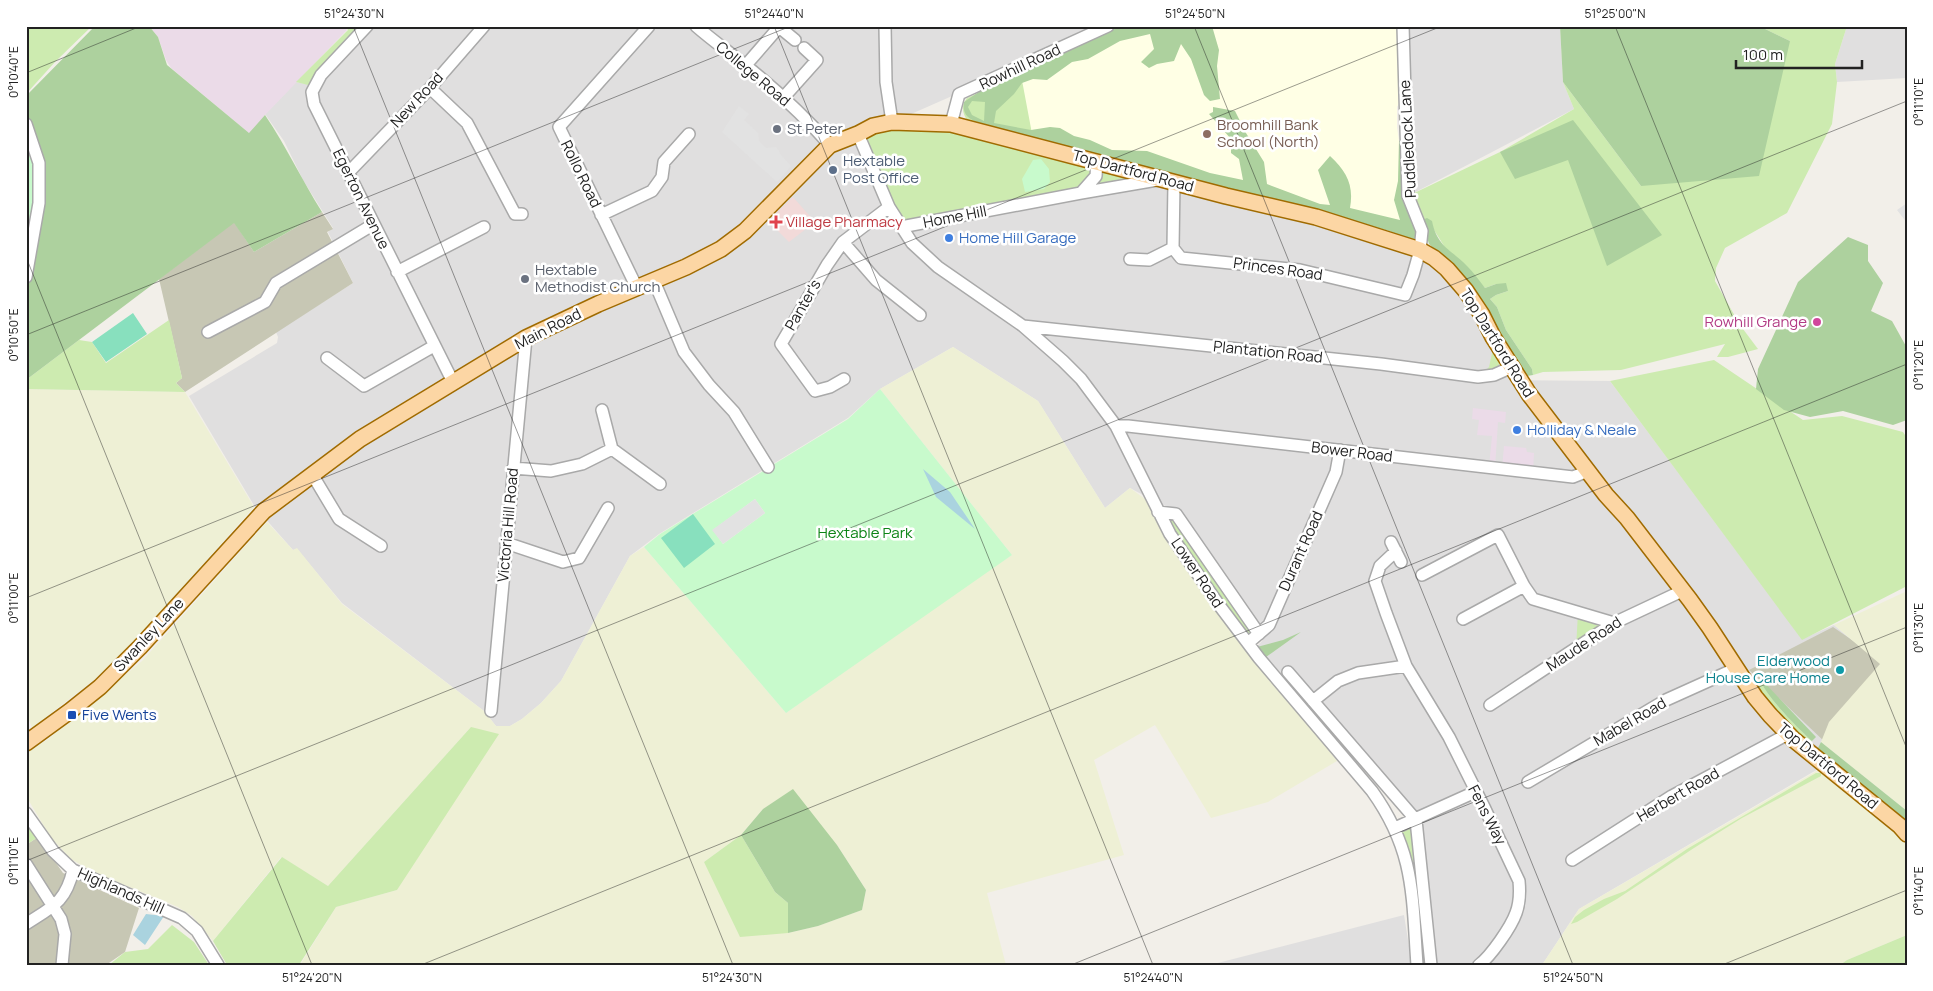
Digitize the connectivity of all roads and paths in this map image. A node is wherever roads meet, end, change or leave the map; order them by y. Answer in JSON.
{"nodes":[{"id":1,"x":367,"y":26,"type":"edge"},
{"id":2,"x":484,"y":26,"type":"edge"},
{"id":3,"x":649,"y":26,"type":"edge"},
{"id":4,"x":696,"y":26,"type":"edge"},
{"id":5,"x":885,"y":26,"type":"edge"},
{"id":6,"x":1108,"y":26,"type":"edge"},
{"id":7,"x":1403,"y":26,"type":"edge"},
{"id":8,"x":778,"y":27,"type":"edge"},
{"id":9,"x":795,"y":40,"type":"dead end"},
{"id":10,"x":804,"y":48,"type":"dead end"},
{"id":11,"x":746,"y":65,"type":"junction"},
{"id":12,"x":430,"y":88,"type":"junction"},
{"id":13,"x":783,"y":98,"type":"junction"},
{"id":14,"x":892,"y":122,"type":"junction"},
{"id":15,"x":26,"y":124,"type":"edge"},
{"id":16,"x":951,"y":124,"type":"junction"},
{"id":17,"x":689,"y":134,"type":"dead end"},
{"id":18,"x":858,"y":134,"type":"junction"},
{"id":19,"x":830,"y":145,"type":"junction"},
{"id":20,"x":1097,"y":161,"type":"junction"},
{"id":21,"x":348,"y":173,"type":"junction"},
{"id":22,"x":1169,"y":180,"type":"junction"},
{"id":23,"x":1081,"y":193,"type":"junction"},
{"id":24,"x":889,"y":207,"type":"junction"},
{"id":25,"x":522,"y":214,"type":"dead end"},
{"id":26,"x":601,"y":215,"type":"junction"},
{"id":27,"x":374,"y":224,"type":"junction"},
{"id":28,"x":484,"y":227,"type":"dead end"},
{"id":29,"x":901,"y":227,"type":"junction"},
{"id":30,"x":843,"y":242,"type":"junction"},
{"id":31,"x":1173,"y":248,"type":"junction"},
{"id":32,"x":1420,"y":250,"type":"junction"},
{"id":33,"x":1130,"y":259,"type":"dead end"},
{"id":34,"x":397,"y":272,"type":"junction"},
{"id":35,"x":26,"y":277,"type":"edge"},
{"id":36,"x":654,"y":281,"type":"junction"},
{"id":37,"x":636,"y":288,"type":"junction"},
{"id":38,"x":920,"y":315,"type":"dead end"},
{"id":39,"x":1023,"y":326,"type":"junction"},
{"id":40,"x":208,"y":332,"type":"dead end"},
{"id":41,"x":526,"y":338,"type":"junction"},
{"id":42,"x":434,"y":346,"type":"junction"},
{"id":43,"x":327,"y":358,"type":"dead end"},
{"id":44,"x":1512,"y":368,"type":"junction"},
{"id":45,"x":844,"y":379,"type":"dead end"},
{"id":46,"x":453,"y":382,"type":"junction"},
{"id":47,"x":602,"y":410,"type":"dead end"},
{"id":48,"x":1116,"y":426,"type":"junction"},
{"id":49,"x":612,"y":449,"type":"junction"},
{"id":50,"x":1340,"y":450,"type":"junction"},
{"id":51,"x":768,"y":467,"type":"dead end"},
{"id":52,"x":513,"y":468,"type":"junction"},
{"id":53,"x":1588,"y":471,"type":"junction"},
{"id":54,"x":312,"y":474,"type":"junction"},
{"id":55,"x":660,"y":484,"type":"dead end"},
{"id":56,"x":608,"y":508,"type":"dead end"},
{"id":57,"x":1158,"y":512,"type":"junction"},
{"id":58,"x":260,"y":514,"type":"joint"},
{"id":59,"x":506,"y":543,"type":"junction"},
{"id":60,"x":380,"y":546,"type":"dead end"},
{"id":61,"x":1401,"y":562,"type":"dead end"},
{"id":62,"x":1422,"y":575,"type":"dead end"},
{"id":63,"x":1524,"y":586,"type":"junction"},
{"id":64,"x":1682,"y":590,"type":"junction"},
{"id":65,"x":1462,"y":619,"type":"dead end"},
{"id":66,"x":1614,"y":623,"type":"junction"},
{"id":67,"x":1259,"y":634,"type":"junction"},
{"id":68,"x":1248,"y":643,"type":"junction"},
{"id":69,"x":1406,"y":666,"type":"junction"},
{"id":70,"x":1736,"y":668,"type":"junction"},
{"id":71,"x":1288,"y":672,"type":"dead end"},
{"id":72,"x":1312,"y":701,"type":"junction"},
{"id":73,"x":1490,"y":705,"type":"dead end"},
{"id":74,"x":490,"y":711,"type":"dead end"},
{"id":75,"x":1788,"y":734,"type":"junction"},
{"id":76,"x":26,"y":743,"type":"edge"},
{"id":77,"x":1528,"y":782,"type":"dead end"},
{"id":78,"x":1475,"y":792,"type":"junction"},
{"id":79,"x":26,"y":813,"type":"edge"},
{"id":80,"x":1416,"y":820,"type":"junction"},
{"id":81,"x":1395,"y":828,"type":"junction"},
{"id":82,"x":1907,"y":834,"type":"edge"},
{"id":83,"x":1572,"y":860,"type":"dead end"},
{"id":84,"x":26,"y":864,"type":"edge"},
{"id":85,"x":73,"y":870,"type":"junction"},
{"id":86,"x":53,"y":906,"type":"junction"},
{"id":87,"x":26,"y":924,"type":"edge"},
{"id":88,"x":62,"y":965,"type":"edge"},
{"id":89,"x":218,"y":965,"type":"edge"},
{"id":90,"x":1417,"y":965,"type":"edge"},
{"id":91,"x":1431,"y":965,"type":"edge"},
{"id":92,"x":1479,"y":965,"type":"edge"}],
"edges":[{"from":1,"to":21,"type":"street","name":"Egerton Avenue"},
{"from":2,"to":12,"type":"street","name":"New Road"},
{"from":3,"to":26,"type":"street","name":"Rollo Road"},
{"from":4,"to":11,"type":"street","name":"College Road"},
{"from":5,"to":14,"type":"street"},
{"from":6,"to":16,"type":"street","name":"Rowhill Road"},
{"from":7,"to":32,"type":"street","name":"Puddledock Lane"},
{"from":8,"to":9,"type":"street"},
{"from":8,"to":11,"type":"street"},
{"from":10,"to":13,"type":"street"},
{"from":11,"to":13,"type":"street","name":"College Road"},
{"from":12,"to":21,"type":"street","name":"New Road"},
{"from":12,"to":25,"type":"street"},
{"from":13,"to":19,"type":"street","name":"College Road"},
{"from":14,"to":16,"type":"main road","name":"Top Dartford Road"},
{"from":14,"to":18,"type":"main road","name":"Top Dartford Road"},
{"from":15,"to":35,"type":"street"},
{"from":16,"to":20,"type":"main road","name":"Top Dartford Road"},
{"from":17,"to":26,"type":"street"},
{"from":18,"to":19,"type":"main road","name":"Main Road"},
{"from":18,"to":24,"type":"street"},
{"from":19,"to":36,"type":"main road","name":"Main Road"},
{"from":20,"to":22,"type":"main road","name":"Top Dartford Road"},
{"from":20,"to":23,"type":"street"},
{"from":21,"to":27,"type":"street","name":"Egerton Avenue"},
{"from":22,"to":23,"type":"street","name":"Home Hill"},
{"from":22,"to":31,"type":"street"},
{"from":22,"to":32,"type":"main road","name":"Top Dartford Road"},
{"from":23,"to":29,"type":"street","name":"Home Hill"},
{"from":24,"to":29,"type":"street"},
{"from":24,"to":30,"type":"street","name":"Panter's"},
{"from":26,"to":37,"type":"street","name":"Rollo Road"},
{"from":27,"to":34,"type":"street","name":"Egerton Avenue"},
{"from":27,"to":40,"type":"street"},
{"from":28,"to":34,"type":"street"},
{"from":29,"to":39,"type":"street","name":"Lower Road"},
{"from":30,"to":38,"type":"street"},
{"from":30,"to":45,"type":"street","name":"Panter's"},
{"from":31,"to":32,"type":"street","name":"Princes Road"},
{"from":31,"to":33,"type":"street"},
{"from":32,"to":44,"type":"main road","name":"Top Dartford Road"},
{"from":34,"to":42,"type":"street","name":"Egerton Avenue"},
{"from":36,"to":37,"type":"main road","name":"Main Road"},
{"from":36,"to":51,"type":"street"},
{"from":37,"to":41,"type":"main road","name":"Main Road"},
{"from":39,"to":44,"type":"street","name":"Plantation Road"},
{"from":39,"to":48,"type":"street","name":"Lower Road"},
{"from":41,"to":46,"type":"main road","name":"Main Road"},
{"from":41,"to":52,"type":"street","name":"Victoria Hill Road"},
{"from":42,"to":43,"type":"street"},
{"from":42,"to":46,"type":"street","name":"Egerton Avenue"},
{"from":44,"to":53,"type":"main road","name":"Top Dartford Road"},
{"from":46,"to":54,"type":"main road","name":"Main Road"},
{"from":47,"to":49,"type":"street"},
{"from":48,"to":50,"type":"street","name":"Bower Road"},
{"from":48,"to":57,"type":"street","name":"Lower Road"},
{"from":49,"to":52,"type":"street"},
{"from":49,"to":55,"type":"street"},
{"from":50,"to":53,"type":"street","name":"Bower Road"},
{"from":50,"to":67,"type":"street","name":"Durant Road"},
{"from":52,"to":59,"type":"street","name":"Victoria Hill Road"},
{"from":53,"to":64,"type":"main road","name":"Top Dartford Road"},
{"from":54,"to":58,"type":"main road","name":"Main Road"},
{"from":54,"to":60,"type":"street"},
{"from":56,"to":59,"type":"street"},
{"from":57,"to":67,"type":"street"},
{"from":57,"to":68,"type":"street","name":"Lower Road"},
{"from":58,"to":76,"type":"main road","name":"Swanley Lane"},
{"from":59,"to":74,"type":"street","name":"Victoria Hill Road"},
{"from":61,"to":69,"type":"street","name":"Fens Way"},
{"from":62,"to":63,"type":"street"},
{"from":63,"to":65,"type":"street"},
{"from":63,"to":66,"type":"street"},
{"from":64,"to":66,"type":"street","name":"Maude Road"},
{"from":64,"to":70,"type":"main road","name":"Top Dartford Road"},
{"from":66,"to":73,"type":"street","name":"Maude Road"},
{"from":67,"to":68,"type":"street","name":"Durant Road"},
{"from":68,"to":81,"type":"street","name":"Lower Road"},
{"from":69,"to":72,"type":"street"},
{"from":69,"to":78,"type":"street","name":"Fens Way"},
{"from":70,"to":75,"type":"main road","name":"Top Dartford Road"},
{"from":70,"to":77,"type":"street","name":"Mabel Road"},
{"from":71,"to":72,"type":"street"},
{"from":72,"to":80,"type":"street"},
{"from":75,"to":82,"type":"main road","name":"Top Dartford Road"},
{"from":75,"to":83,"type":"street","name":"Herbert Road"},
{"from":78,"to":80,"type":"street"},
{"from":78,"to":92,"type":"street","name":"Fens Way"},
{"from":79,"to":85,"type":"street","name":"Highlands Hill"},
{"from":80,"to":81,"type":"street"},
{"from":80,"to":91,"type":"street"},
{"from":81,"to":90,"type":"street","name":"Lower Road"},
{"from":84,"to":86,"type":"street"},
{"from":85,"to":86,"type":"street"},
{"from":85,"to":89,"type":"street","name":"Highlands Hill"},
{"from":86,"to":87,"type":"street"},
{"from":86,"to":88,"type":"street"}]}
